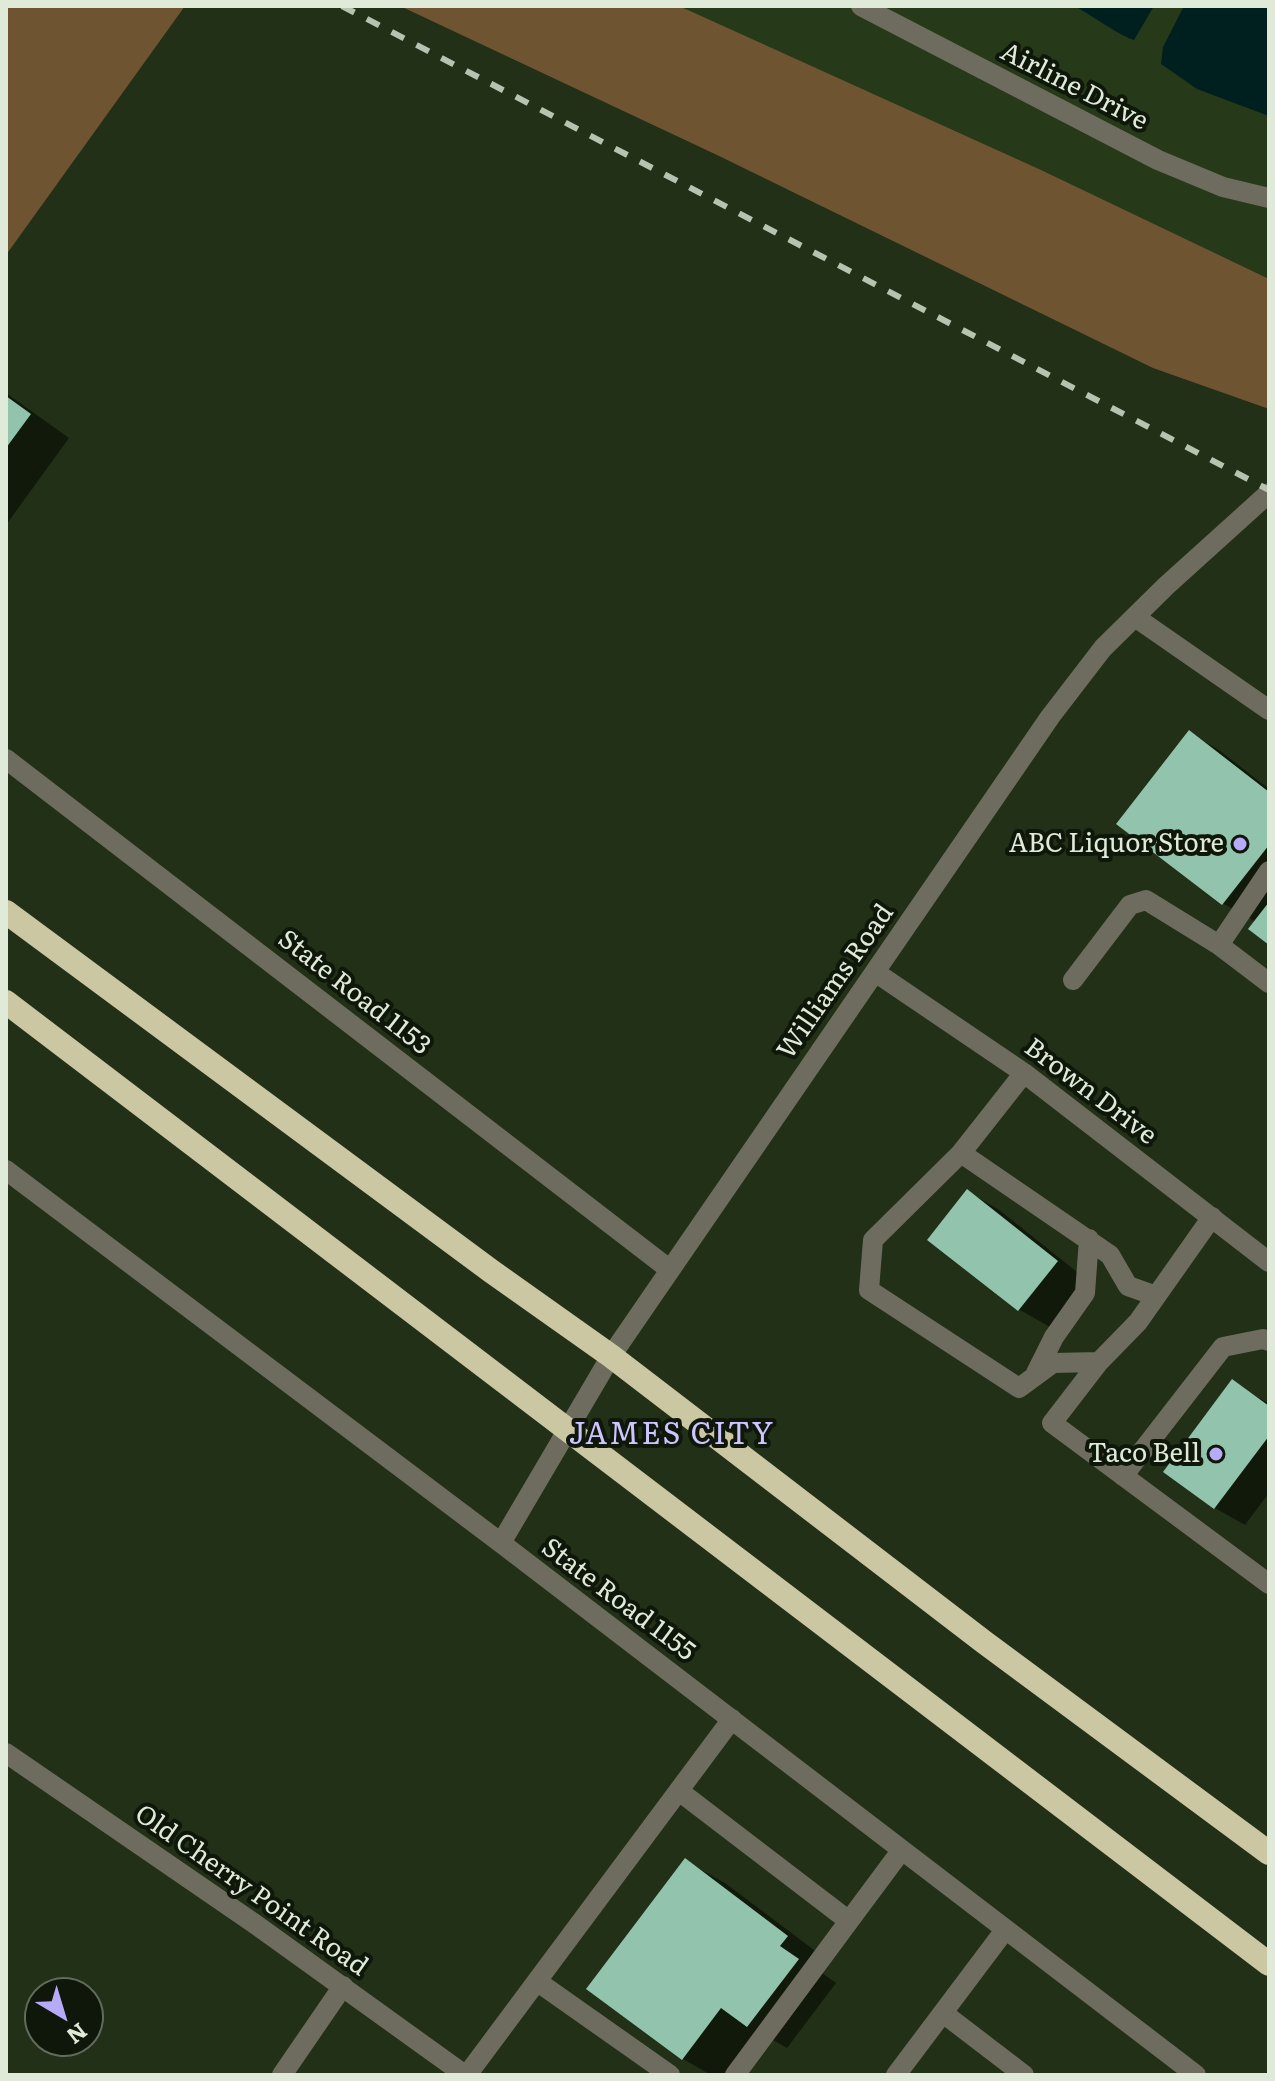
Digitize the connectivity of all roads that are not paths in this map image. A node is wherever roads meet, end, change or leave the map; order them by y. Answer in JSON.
{"nodes":[{"id":1,"x":861,"y":6,"type":"edge"},
{"id":2,"x":1269,"y":198,"type":"edge"},
{"id":3,"x":1269,"y":493,"type":"edge"},
{"id":4,"x":1135,"y":617,"type":"junction"},
{"id":5,"x":1269,"y":710,"type":"edge"},
{"id":6,"x":6,"y":759,"type":"edge"},
{"id":7,"x":1269,"y":871,"type":"edge"},
{"id":8,"x":6,"y":912,"type":"edge"},
{"id":9,"x":1219,"y":945,"type":"junction"},
{"id":10,"x":875,"y":972,"type":"junction"},
{"id":11,"x":1073,"y":980,"type":"dead end"},
{"id":12,"x":1269,"y":983,"type":"edge"},
{"id":13,"x":6,"y":1002,"type":"edge"},
{"id":14,"x":1024,"y":1073,"type":"junction"},
{"id":15,"x":961,"y":1153,"type":"junction"},
{"id":16,"x":6,"y":1170,"type":"edge"},
{"id":17,"x":1212,"y":1217,"type":"junction"},
{"id":18,"x":1089,"y":1239,"type":"junction"},
{"id":19,"x":1269,"y":1262,"type":"edge"},
{"id":20,"x":669,"y":1269,"type":"junction"},
{"id":21,"x":1156,"y":1296,"type":"junction"},
{"id":22,"x":1269,"y":1341,"type":"edge"},
{"id":23,"x":611,"y":1356,"type":"junction"},
{"id":24,"x":1099,"y":1362,"type":"junction"},
{"id":25,"x":1035,"y":1376,"type":"junction"},
{"id":26,"x":567,"y":1427,"type":"junction"},
{"id":27,"x":1123,"y":1476,"type":"junction"},
{"id":28,"x":501,"y":1543,"type":"junction"},
{"id":29,"x":1269,"y":1584,"type":"edge"},
{"id":30,"x":732,"y":1719,"type":"junction"},
{"id":31,"x":6,"y":1753,"type":"edge"},
{"id":32,"x":679,"y":1791,"type":"junction"},
{"id":33,"x":901,"y":1851,"type":"junction"},
{"id":34,"x":1269,"y":1853,"type":"edge"},
{"id":35,"x":849,"y":1921,"type":"junction"},
{"id":36,"x":1005,"y":1930,"type":"junction"},
{"id":37,"x":1269,"y":1964,"type":"edge"},
{"id":38,"x":538,"y":1982,"type":"junction"},
{"id":39,"x":343,"y":1986,"type":"junction"},
{"id":40,"x":943,"y":2013,"type":"junction"},
{"id":41,"x":282,"y":2075,"type":"edge"},
{"id":42,"x":466,"y":2075,"type":"edge"},
{"id":43,"x":670,"y":2075,"type":"edge"},
{"id":44,"x":735,"y":2075,"type":"edge"},
{"id":45,"x":896,"y":2075,"type":"edge"},
{"id":46,"x":1024,"y":2075,"type":"edge"},
{"id":47,"x":1196,"y":2075,"type":"edge"}],
"edges":[{"from":1,"to":2,"type":"street","name":"Airline Drive"},
{"from":3,"to":4,"type":"street","name":"Williams Road"},
{"from":4,"to":5,"type":"street"},
{"from":4,"to":10,"type":"street","name":"Williams Road"},
{"from":6,"to":20,"type":"street","name":"State Road 1153"},
{"from":7,"to":9,"type":"street"},
{"from":8,"to":23,"type":"highway"},
{"from":9,"to":11,"type":"street"},
{"from":9,"to":12,"type":"street"},
{"from":10,"to":14,"type":"street","name":"Brown Drive"},
{"from":10,"to":20,"type":"street","name":"Williams Road"},
{"from":13,"to":26,"type":"highway"},
{"from":14,"to":15,"type":"street"},
{"from":14,"to":17,"type":"street","name":"Brown Drive"},
{"from":15,"to":18,"type":"street"},
{"from":15,"to":25,"type":"street"},
{"from":16,"to":28,"type":"street","name":"State Road 1155"},
{"from":17,"to":19,"type":"street","name":"Brown Drive"},
{"from":17,"to":21,"type":"street"},
{"from":18,"to":21,"type":"street"},
{"from":18,"to":25,"type":"street"},
{"from":20,"to":23,"type":"street","name":"Williams Road"},
{"from":21,"to":24,"type":"street"},
{"from":22,"to":27,"type":"street"},
{"from":23,"to":26,"type":"street","name":"Williams Road"},
{"from":23,"to":34,"type":"highway"},
{"from":24,"to":25,"type":"street"},
{"from":24,"to":27,"type":"street"},
{"from":26,"to":28,"type":"street","name":"Williams Road"},
{"from":26,"to":37,"type":"highway"},
{"from":27,"to":29,"type":"street"},
{"from":28,"to":30,"type":"street","name":"State Road 1155"},
{"from":30,"to":32,"type":"street"},
{"from":30,"to":33,"type":"street","name":"State Road 1155"},
{"from":31,"to":39,"type":"street","name":"Old Cherry Point Road"},
{"from":32,"to":35,"type":"street"},
{"from":32,"to":38,"type":"street"},
{"from":33,"to":35,"type":"street"},
{"from":33,"to":36,"type":"street","name":"State Road 1155"},
{"from":35,"to":44,"type":"street"},
{"from":36,"to":40,"type":"street"},
{"from":36,"to":47,"type":"street","name":"State Road 1155"},
{"from":38,"to":42,"type":"street"},
{"from":38,"to":43,"type":"street"},
{"from":39,"to":41,"type":"street"},
{"from":39,"to":42,"type":"street","name":"Old Cherry Point Road"},
{"from":40,"to":45,"type":"street"},
{"from":40,"to":46,"type":"street"}]}
